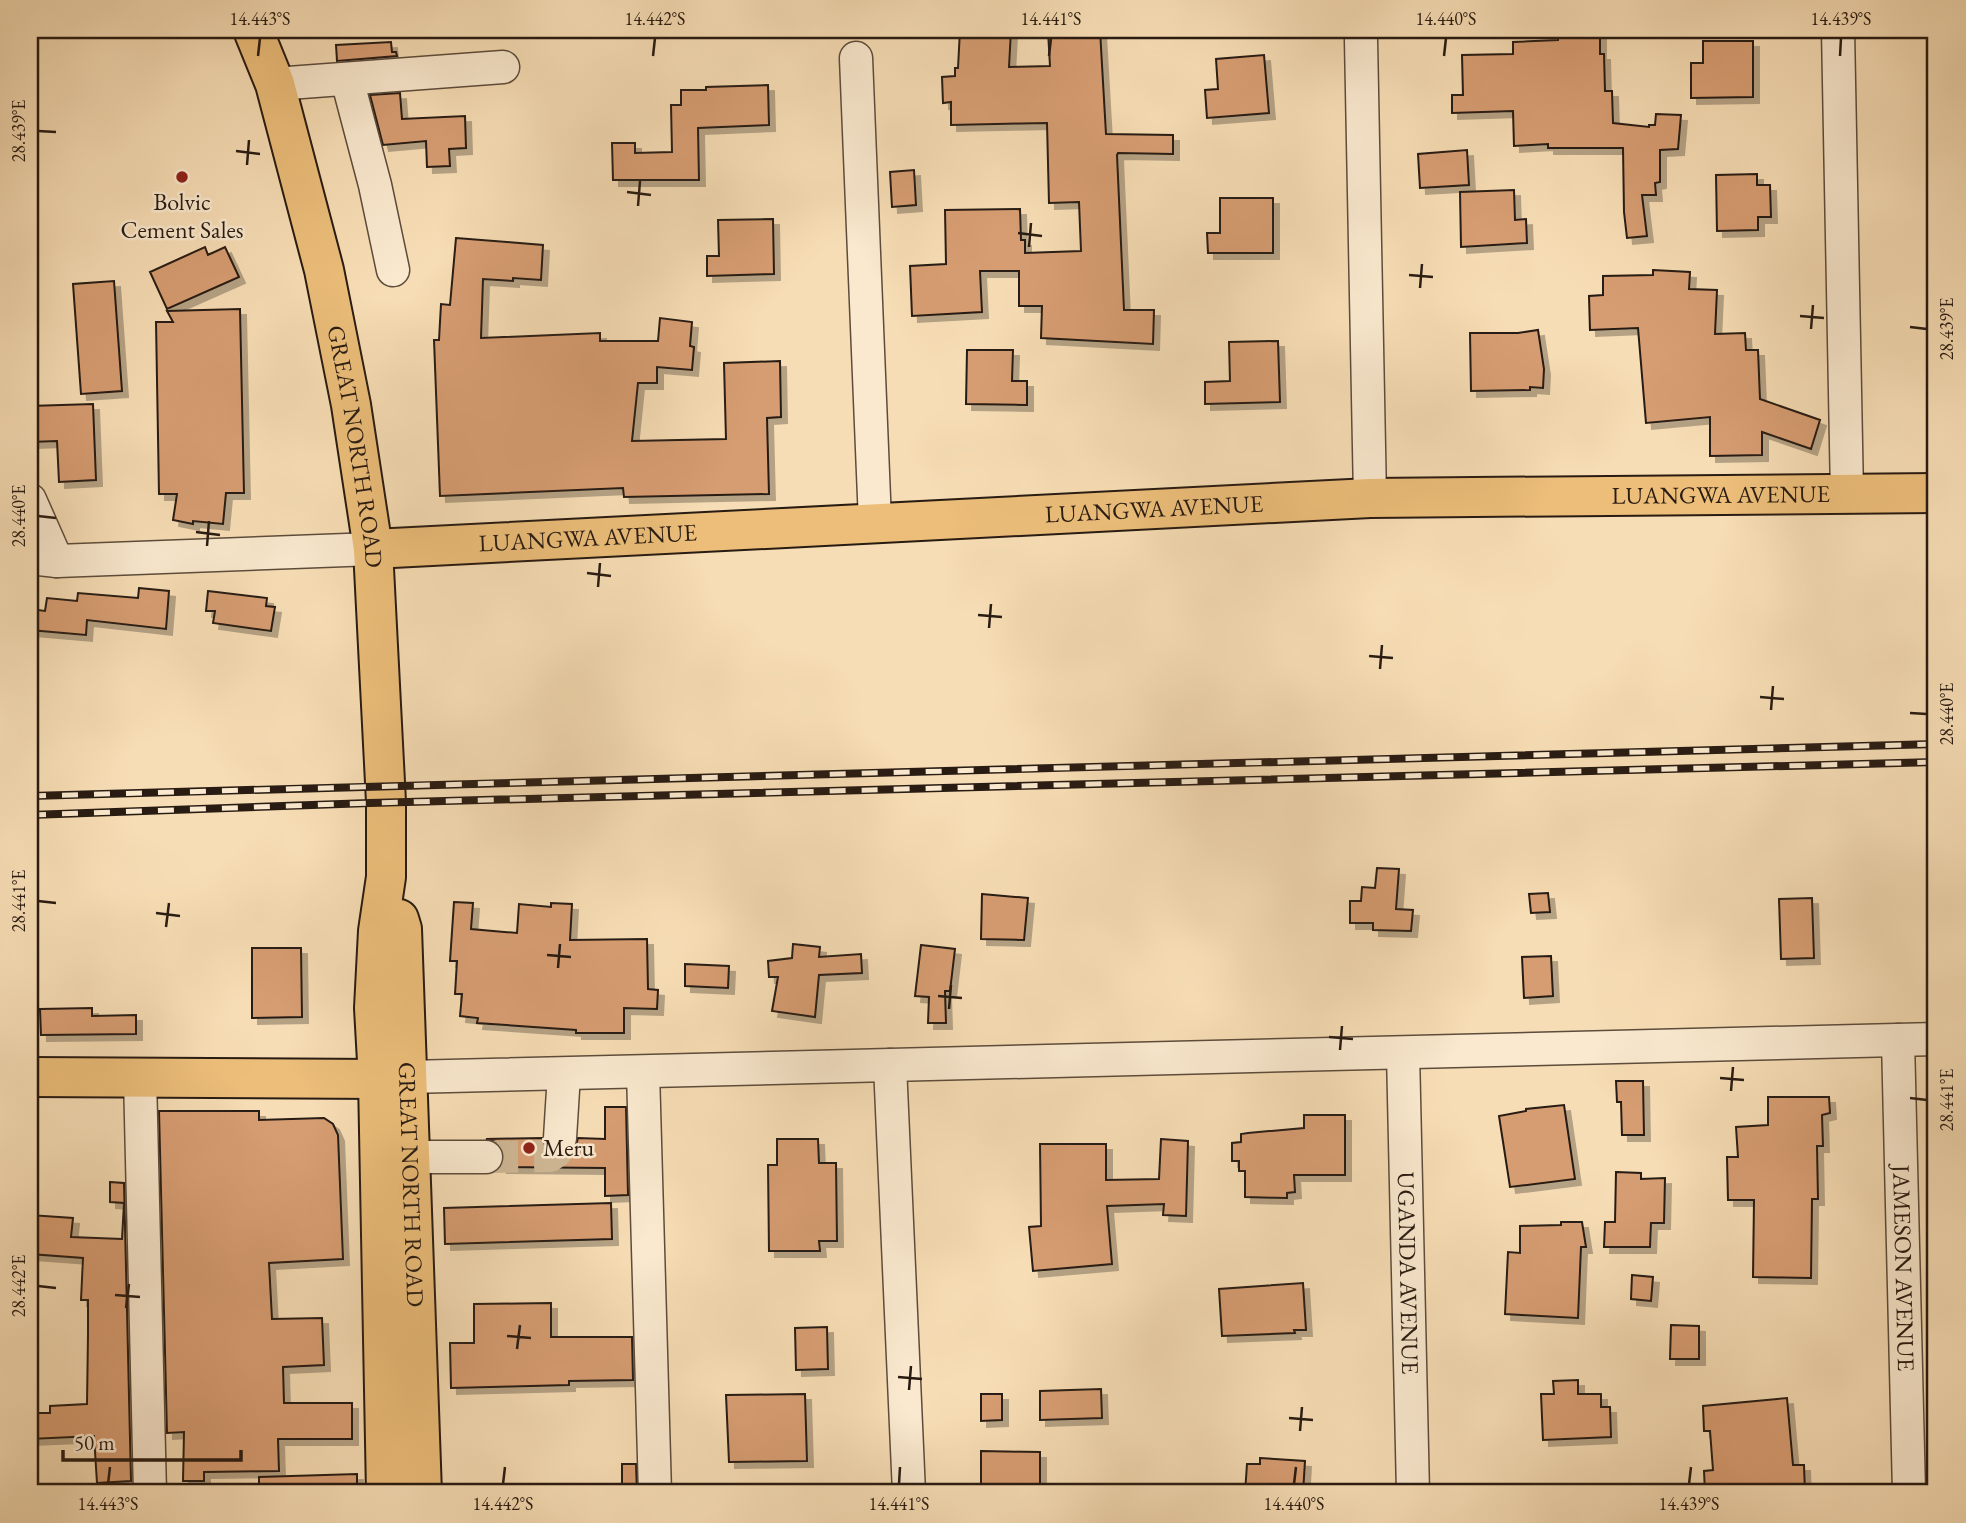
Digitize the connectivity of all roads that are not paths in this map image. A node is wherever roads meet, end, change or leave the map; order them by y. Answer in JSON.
{"nodes":[{"id":1,"x":253,"y":30,"type":"edge"},
{"id":2,"x":1838,"y":30,"type":"edge"},
{"id":3,"x":1361,"y":40,"type":"dead end"},
{"id":4,"x":856,"y":58,"type":"dead end"},
{"id":5,"x":503,"y":67,"type":"dead end"},
{"id":6,"x":347,"y":79,"type":"junction"},
{"id":7,"x":275,"y":84,"type":"junction"},
{"id":8,"x":393,"y":270,"type":"dead end"},
{"id":9,"x":1936,"y":493,"type":"edge"},
{"id":10,"x":1847,"y":495,"type":"junction"},
{"id":11,"x":1370,"y":498,"type":"junction"},
{"id":12,"x":30,"y":500,"type":"edge"},
{"id":13,"x":875,"y":522,"type":"junction"},
{"id":14,"x":373,"y":550,"type":"junction"},
{"id":15,"x":44,"y":560,"type":"edge"},
{"id":16,"x":1936,"y":1039,"type":"edge"},
{"id":17,"x":1898,"y":1040,"type":"junction"},
{"id":18,"x":1403,"y":1053,"type":"junction"},
{"id":19,"x":890,"y":1065,"type":"junction"},
{"id":20,"x":643,"y":1072,"type":"junction"},
{"id":21,"x":564,"y":1074,"type":"junction"},
{"id":22,"x":31,"y":1076,"type":"edge"},
{"id":23,"x":139,"y":1077,"type":"junction"},
{"id":24,"x":393,"y":1078,"type":"junction"},
{"id":25,"x":560,"y":1138,"type":"dead end"},
{"id":26,"x":411,"y":1157,"type":"junction"},
{"id":27,"x":486,"y":1157,"type":"tunnel mouth"},
{"id":28,"x":150,"y":1493,"type":"edge"},
{"id":29,"x":386,"y":1493,"type":"edge"},
{"id":30,"x":422,"y":1493,"type":"edge"},
{"id":31,"x":655,"y":1493,"type":"edge"},
{"id":32,"x":909,"y":1493,"type":"edge"},
{"id":33,"x":1413,"y":1493,"type":"edge"},
{"id":34,"x":1909,"y":1493,"type":"edge"}],
"edges":[{"from":1,"to":7,"type":"main road","name":"GREAT NORTH ROAD"},
{"from":2,"to":10,"type":"street"},
{"from":3,"to":11,"type":"street"},
{"from":4,"to":13,"type":"street"},
{"from":5,"to":6,"type":"street"},
{"from":6,"to":7,"type":"street"},
{"from":6,"to":8,"type":"street"},
{"from":7,"to":14,"type":"main road","name":"GREAT NORTH ROAD"},
{"from":9,"to":10,"type":"main road","name":"LUANGWA AVENUE"},
{"from":10,"to":11,"type":"main road","name":"LUANGWA AVENUE"},
{"from":11,"to":13,"type":"main road","name":"LUANGWA AVENUE"},
{"from":12,"to":15,"type":"street"},
{"from":13,"to":14,"type":"main road","name":"LUANGWA AVENUE"},
{"from":14,"to":15,"type":"street"},
{"from":14,"to":24,"type":"main road","name":"GREAT NORTH ROAD"},
{"from":16,"to":17,"type":"street"},
{"from":17,"to":18,"type":"street"},
{"from":17,"to":34,"type":"street","name":"JAMESON AVENUE"},
{"from":18,"to":19,"type":"street"},
{"from":18,"to":33,"type":"street","name":"UGANDA AVENUE"},
{"from":19,"to":20,"type":"street"},
{"from":19,"to":32,"type":"street"},
{"from":20,"to":21,"type":"street"},
{"from":20,"to":31,"type":"street"},
{"from":21,"to":24,"type":"street"},
{"from":21,"to":25,"type":"street"},
{"from":22,"to":23,"type":"main road"},
{"from":23,"to":24,"type":"main road"},
{"from":23,"to":28,"type":"street"},
{"from":24,"to":26,"type":"main road","name":"GREAT NORTH ROAD"},
{"from":24,"to":29,"type":"main road","name":"GREAT NORTH ROAD"},
{"from":26,"to":27,"type":"street"},
{"from":26,"to":30,"type":"main road","name":"GREAT NORTH ROAD"}]}
